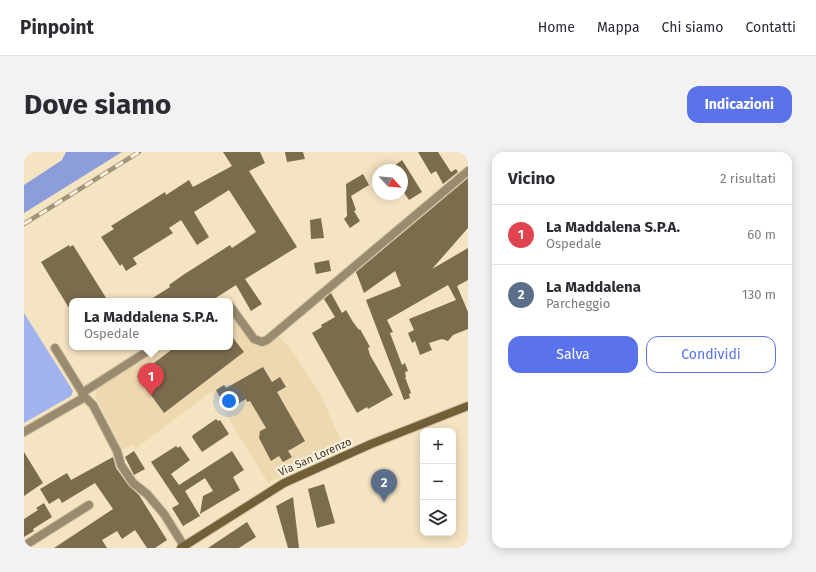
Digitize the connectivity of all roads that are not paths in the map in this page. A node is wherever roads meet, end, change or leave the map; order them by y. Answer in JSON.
{"nodes":[{"id":1,"x":468,"y":171,"type":"edge"},
{"id":2,"x":233,"y":310,"type":"edge"},
{"id":3,"x":55,"y":348,"type":"dead end"},
{"id":4,"x":150,"y":350,"type":"edge"},
{"id":5,"x":83,"y":395,"type":"junction"},
{"id":6,"x":468,"y":406,"type":"edge"},
{"id":7,"x":24,"y":432,"type":"edge"},
{"id":8,"x":89,"y":505,"type":"dead end"},
{"id":9,"x":24,"y":546,"type":"edge"},
{"id":10,"x":182,"y":547,"type":"edge"}],
"edges":[{"from":1,"to":2,"type":"street"},
{"from":3,"to":5,"type":"street"},
{"from":4,"to":5,"type":"street"},
{"from":5,"to":7,"type":"street"},
{"from":5,"to":10,"type":"street"},
{"from":6,"to":10,"type":"street","name":"Via San Lorenzo"},
{"from":8,"to":9,"type":"street"}]}
